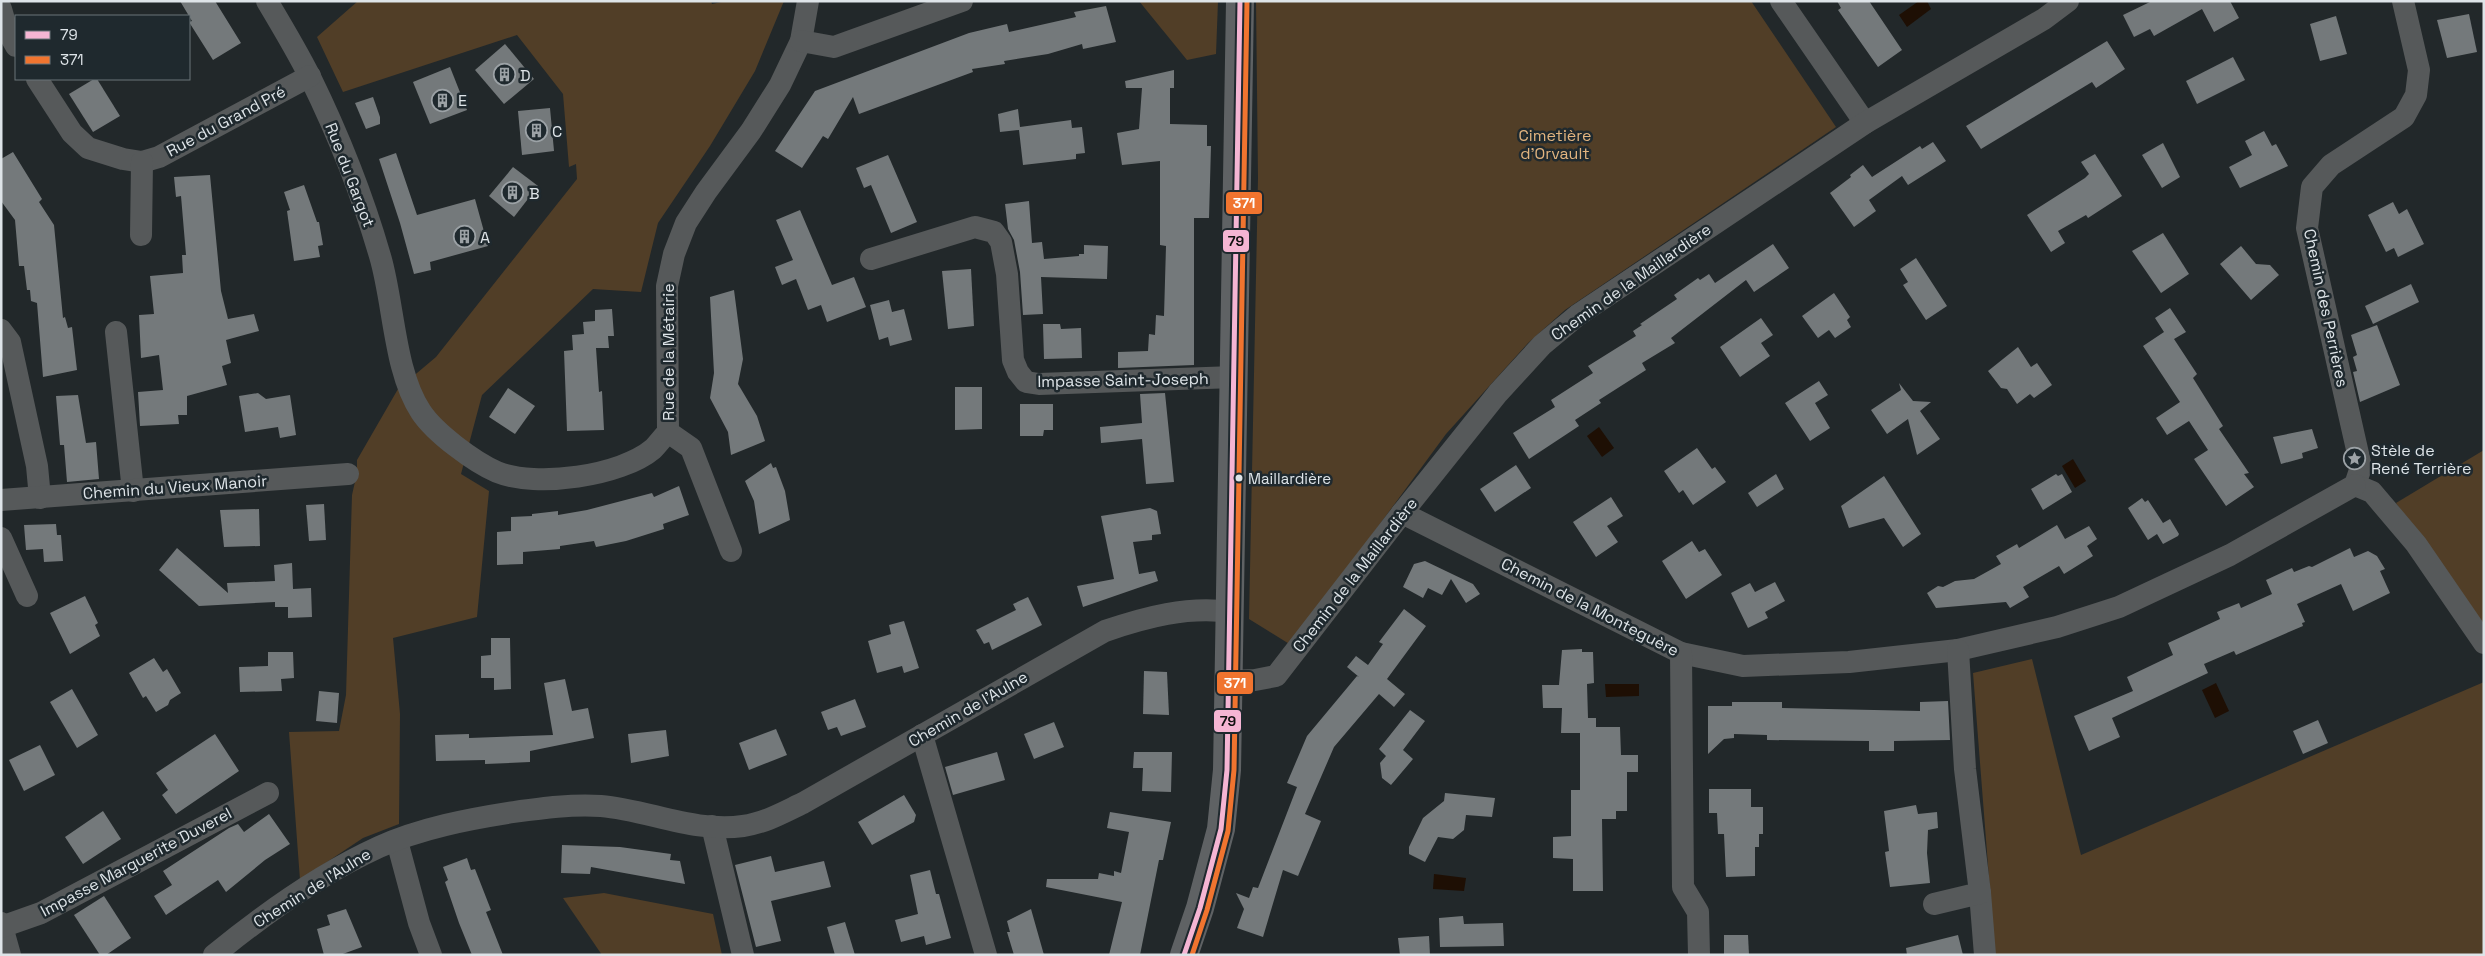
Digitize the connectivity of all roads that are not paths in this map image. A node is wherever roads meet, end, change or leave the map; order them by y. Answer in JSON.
{"nodes":[{"id":1,"x":267,"y":1,"type":"edge"},
{"id":2,"x":808,"y":1,"type":"edge"},
{"id":3,"x":962,"y":1,"type":"edge"},
{"id":4,"x":1240,"y":1,"type":"edge"},
{"id":5,"x":1781,"y":1,"type":"edge"},
{"id":6,"x":2068,"y":1,"type":"edge"},
{"id":7,"x":2403,"y":1,"type":"edge"},
{"id":8,"x":1,"y":9,"type":"edge"},
{"id":9,"x":801,"y":41,"type":"junction"},
{"id":10,"x":15,"y":44,"type":"edge"},
{"id":11,"x":310,"y":76,"type":"junction"},
{"id":12,"x":38,"y":80,"type":"edge"},
{"id":13,"x":1866,"y":123,"type":"junction"},
{"id":14,"x":142,"y":162,"type":"junction"},
{"id":15,"x":141,"y":234,"type":"dead end"},
{"id":16,"x":871,"y":259,"type":"dead end"},
{"id":17,"x":1,"y":330,"type":"edge"},
{"id":18,"x":116,"y":332,"type":"dead end"},
{"id":19,"x":401,"y":360,"type":"joint"},
{"id":20,"x":1234,"y":377,"type":"junction"},
{"id":21,"x":668,"y":432,"type":"junction"},
{"id":22,"x":348,"y":474,"type":"dead end"},
{"id":23,"x":2355,"y":485,"type":"junction"},
{"id":24,"x":132,"y":491,"type":"junction"},
{"id":25,"x":40,"y":498,"type":"junction"},
{"id":26,"x":1,"y":500,"type":"edge"},
{"id":27,"x":1402,"y":513,"type":"junction"},
{"id":28,"x":1,"y":538,"type":"edge"},
{"id":29,"x":731,"y":551,"type":"dead end"},
{"id":30,"x":28,"y":596,"type":"dead end"},
{"id":31,"x":1231,"y":612,"type":"junction"},
{"id":32,"x":2484,"y":643,"type":"edge"},
{"id":33,"x":1958,"y":650,"type":"junction"},
{"id":34,"x":1681,"y":654,"type":"junction"},
{"id":35,"x":1229,"y":681,"type":"junction"},
{"id":36,"x":922,"y":735,"type":"junction"},
{"id":37,"x":268,"y":793,"type":"dead end"},
{"id":38,"x":712,"y":826,"type":"junction"},
{"id":39,"x":397,"y":841,"type":"junction"},
{"id":40,"x":1980,"y":893,"type":"junction"},
{"id":41,"x":1934,"y":904,"type":"dead end"},
{"id":42,"x":2,"y":926,"type":"edge"},
{"id":43,"x":10,"y":955,"type":"edge"},
{"id":44,"x":214,"y":955,"type":"edge"},
{"id":45,"x":431,"y":955,"type":"edge"},
{"id":46,"x":743,"y":955,"type":"edge"},
{"id":47,"x":986,"y":955,"type":"edge"},
{"id":48,"x":1184,"y":955,"type":"edge"},
{"id":49,"x":1698,"y":955,"type":"edge"},
{"id":50,"x":1985,"y":955,"type":"edge"}],
"edges":[{"from":1,"to":11,"type":"street","name":"Rue du Gargot"},
{"from":2,"to":9,"type":"street","name":"Rue de la Métairie"},
{"from":3,"to":9,"type":"street"},
{"from":4,"to":20,"type":"main road"},
{"from":5,"to":13,"type":"street"},
{"from":6,"to":13,"type":"street","name":"Chemin de la Maillardière"},
{"from":7,"to":23,"type":"street","name":"Chemin des Perrières"},
{"from":8,"to":10,"type":"street"},
{"from":9,"to":21,"type":"street","name":"Rue de la Métairie"},
{"from":11,"to":14,"type":"street","name":"Rue du Grand Pré"},
{"from":11,"to":19,"type":"street","name":"Rue du Gargot"},
{"from":12,"to":14,"type":"street"},
{"from":13,"to":27,"type":"street","name":"Chemin de la Maillardière"},
{"from":14,"to":15,"type":"street"},
{"from":16,"to":20,"type":"street","name":"Impasse Saint-Joseph"},
{"from":17,"to":25,"type":"street"},
{"from":18,"to":24,"type":"street"},
{"from":19,"to":21,"type":"street","name":"Rue de la Métairie"},
{"from":20,"to":31,"type":"main road"},
{"from":21,"to":29,"type":"street"},
{"from":22,"to":24,"type":"street","name":"Chemin du Vieux Manoir"},
{"from":23,"to":32,"type":"street"},
{"from":23,"to":33,"type":"street","name":"Chemin de la Monteguère"},
{"from":24,"to":25,"type":"street","name":"Chemin du Vieux Manoir"},
{"from":25,"to":26,"type":"street","name":"Chemin du Vieux Manoir"},
{"from":27,"to":34,"type":"street","name":"Chemin de la Monteguère"},
{"from":27,"to":35,"type":"street","name":"Chemin de la Maillardière"},
{"from":28,"to":30,"type":"street"},
{"from":31,"to":35,"type":"main road"},
{"from":31,"to":36,"type":"street","name":"Chemin de l'Aulne"},
{"from":33,"to":34,"type":"street","name":"Chemin de la Monteguère"},
{"from":33,"to":40,"type":"street"},
{"from":34,"to":49,"type":"street"},
{"from":35,"to":48,"type":"main road"},
{"from":36,"to":38,"type":"street","name":"Chemin de l'Aulne"},
{"from":36,"to":47,"type":"street"},
{"from":37,"to":42,"type":"street","name":"Impasse Marguerite Duverel"},
{"from":38,"to":39,"type":"street","name":"Chemin de l'Aulne"},
{"from":38,"to":46,"type":"street"},
{"from":39,"to":44,"type":"street","name":"Chemin de l'Aulne"},
{"from":39,"to":45,"type":"street"},
{"from":40,"to":41,"type":"street"},
{"from":40,"to":50,"type":"street"},
{"from":42,"to":43,"type":"street"}]}
